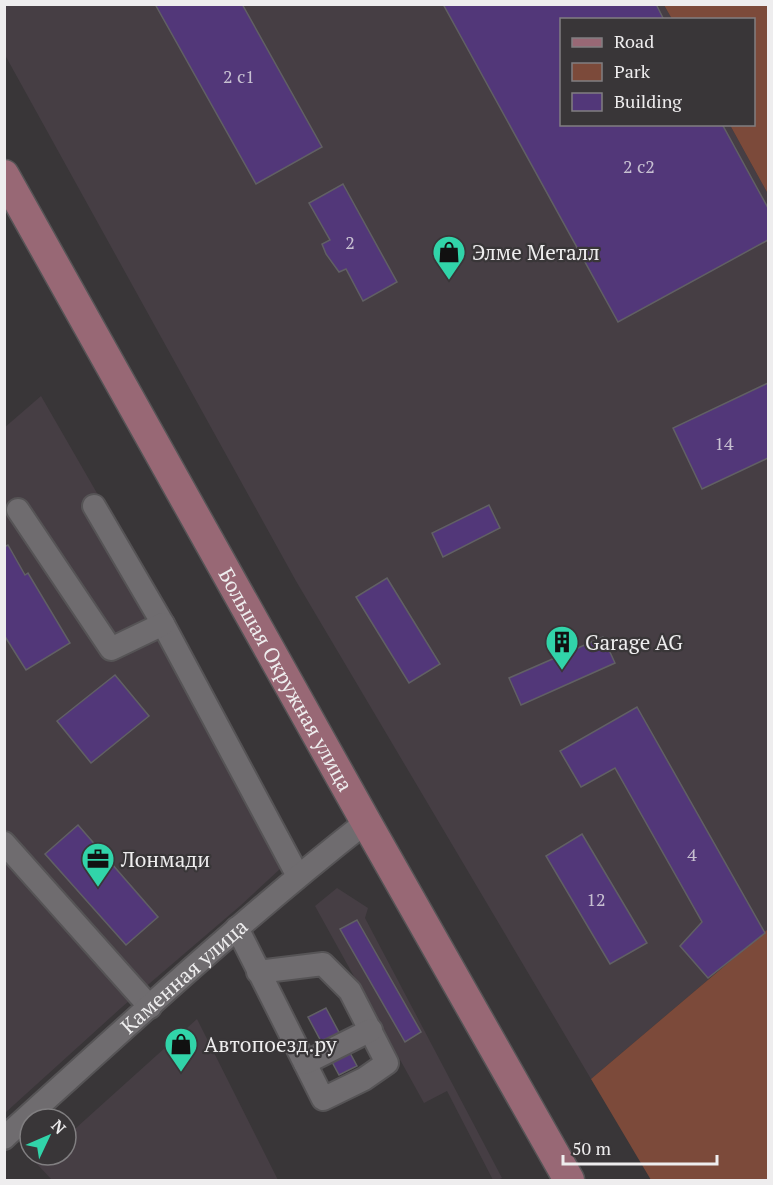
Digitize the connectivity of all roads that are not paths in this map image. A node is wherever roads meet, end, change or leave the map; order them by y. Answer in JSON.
{"nodes":[{"id":1,"x":4,"y":175,"type":"edge"},
{"id":2,"x":94,"y":506,"type":"dead end"},
{"id":3,"x":18,"y":510,"type":"dead end"},
{"id":4,"x":163,"y":624,"type":"junction"},
{"id":5,"x":366,"y":822,"type":"junction"},
{"id":6,"x":4,"y":843,"type":"edge"},
{"id":7,"x":298,"y":876,"type":"junction"},
{"id":8,"x":237,"y":928,"type":"junction"},
{"id":9,"x":258,"y":972,"type":"junction"},
{"id":10,"x":150,"y":1007,"type":"junction"},
{"id":11,"x":371,"y":1030,"type":"junction"},
{"id":12,"x":304,"y":1063,"type":"junction"},
{"id":13,"x":4,"y":1138,"type":"edge"},
{"id":14,"x":569,"y":1180,"type":"edge"}],
"edges":[{"from":1,"to":5,"type":"main road","name":"Большая Окружная улица"},
{"from":2,"to":4,"type":"street"},
{"from":3,"to":4,"type":"street"},
{"from":4,"to":7,"type":"street"},
{"from":5,"to":7,"type":"street","name":"Каменная улица"},
{"from":5,"to":14,"type":"main road","name":"Большая Окружная улица"},
{"from":6,"to":10,"type":"street"},
{"from":7,"to":8,"type":"street","name":"Каменная улица"},
{"from":8,"to":9,"type":"street"},
{"from":8,"to":10,"type":"street","name":"Каменная улица"},
{"from":9,"to":11,"type":"street"},
{"from":9,"to":12,"type":"street"},
{"from":10,"to":13,"type":"street","name":"Каменная улица"},
{"from":11,"to":12,"type":"street"},
{"from":11,"to":12,"type":"street"}]}
